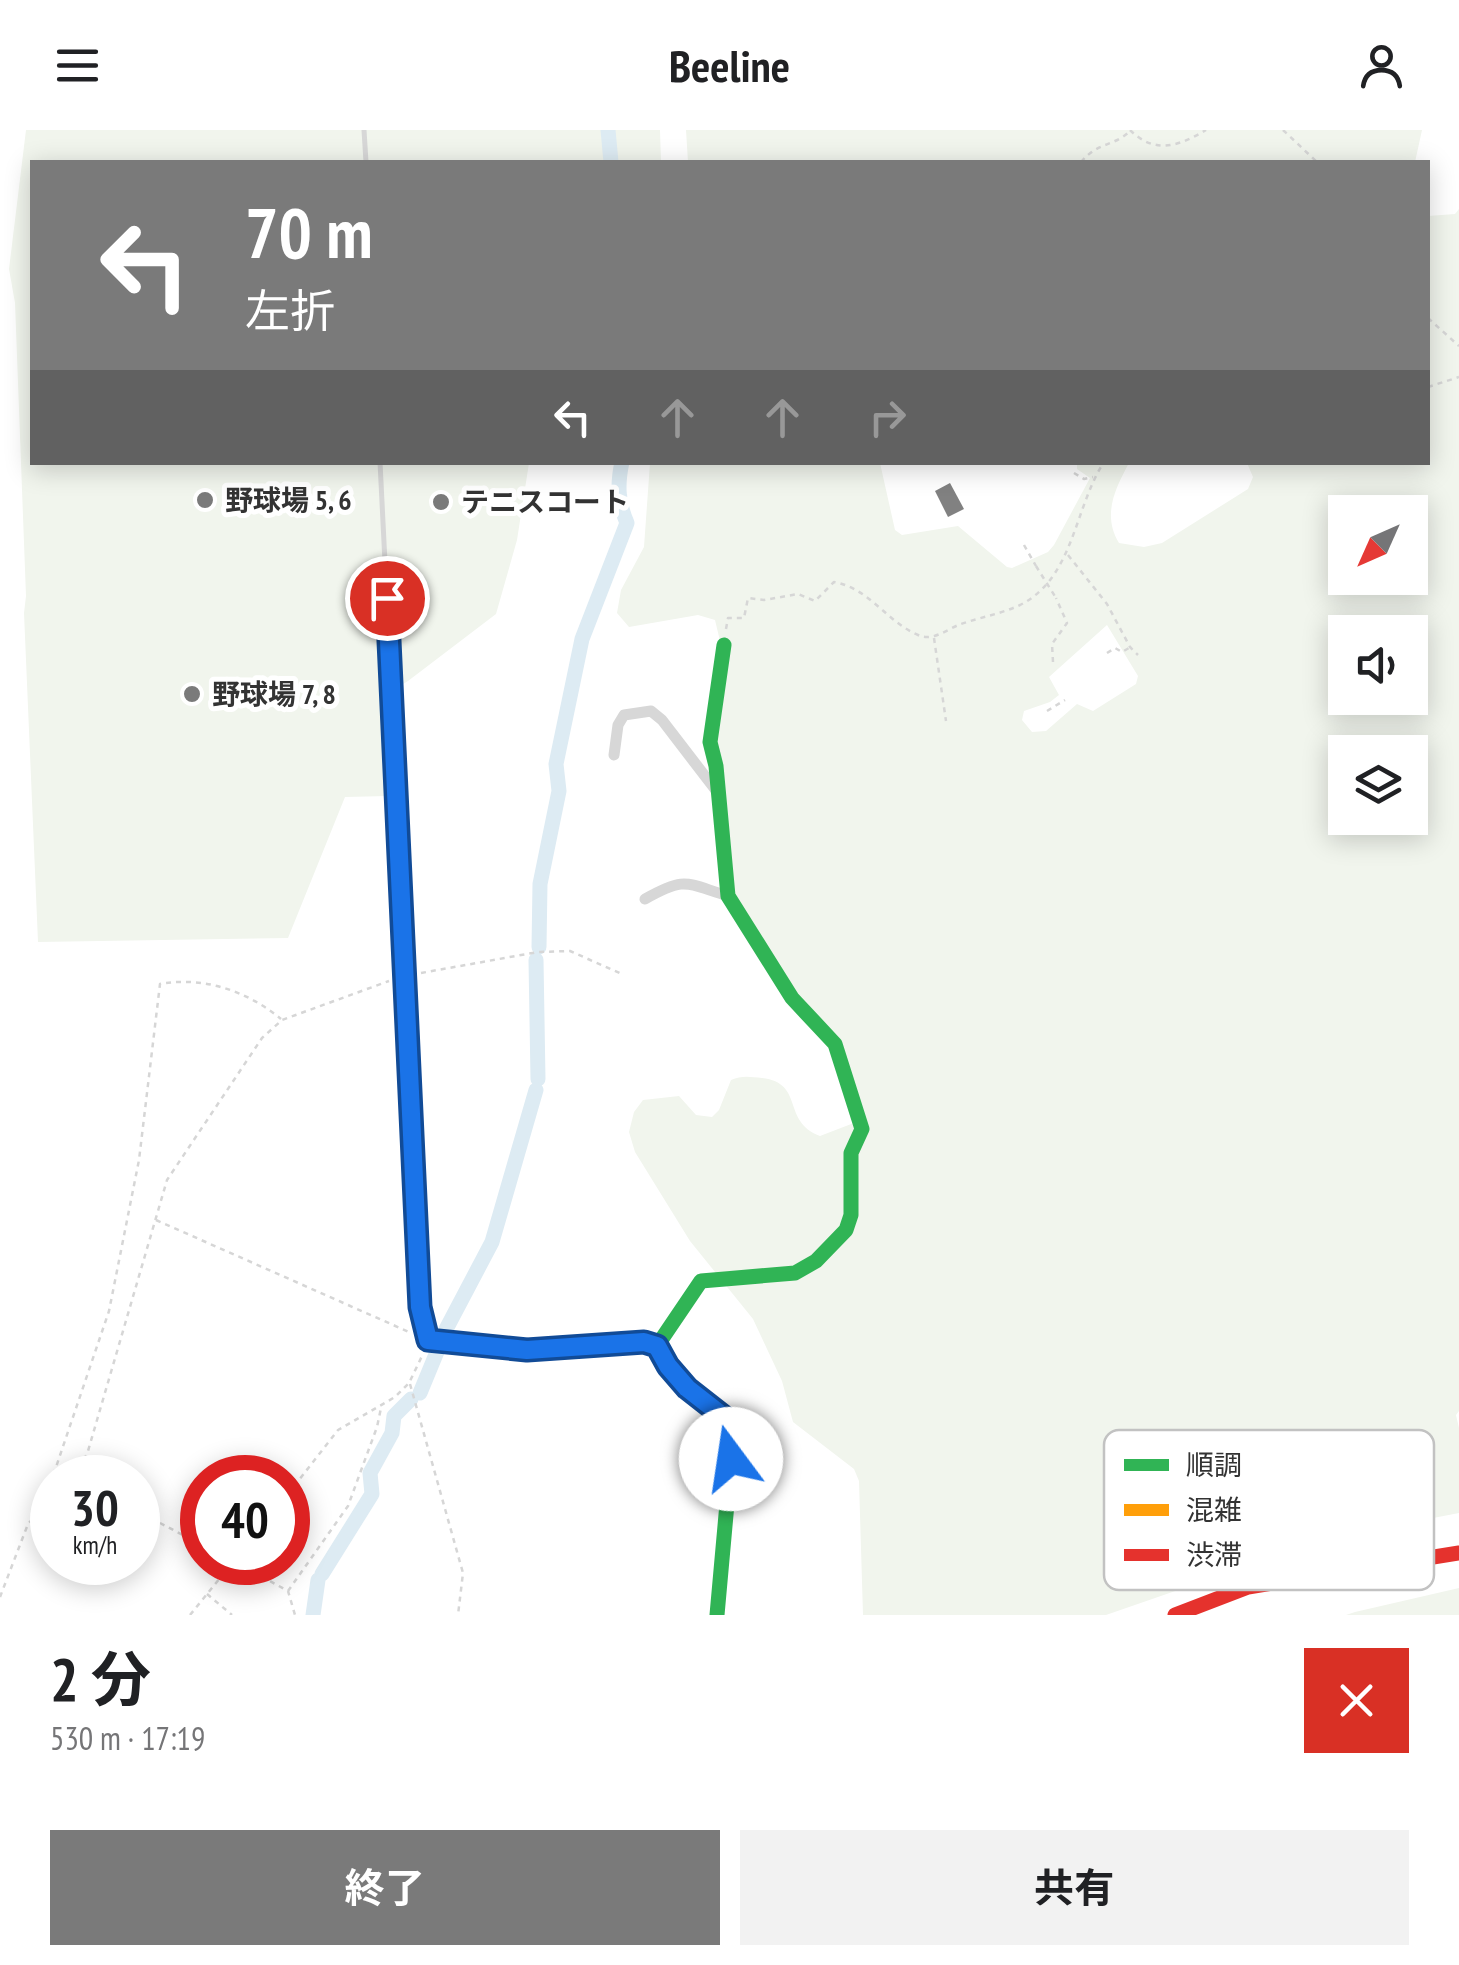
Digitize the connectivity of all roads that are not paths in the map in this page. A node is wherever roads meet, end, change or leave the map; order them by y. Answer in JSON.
{"nodes":[{"id":1,"x":364,"y":130,"type":"edge"},
{"id":2,"x":366,"y":160,"type":"edge"},
{"id":3,"x":380,"y":465,"type":"edge"},
{"id":4,"x":724,"y":645,"type":"road end"},
{"id":5,"x":614,"y":755,"type":"dead end"},
{"id":6,"x":718,"y":793,"type":"junction"},
{"id":7,"x":728,"y":896,"type":"junction"},
{"id":8,"x":644,"y":899,"type":"dead end"},
{"id":9,"x":402,"y":907,"type":"joint"},
{"id":10,"x":657,"y":1346,"type":"junction"},
{"id":11,"x":1459,"y":1553,"type":"edge"},
{"id":12,"x":1434,"y":1557,"type":"edge"},
{"id":13,"x":1240,"y":1590,"type":"edge"},
{"id":14,"x":717,"y":1615,"type":"edge"},
{"id":15,"x":1175,"y":1615,"type":"edge"}],
"edges":[{"from":1,"to":2,"type":"lane"},
{"from":3,"to":9,"type":"lane"},
{"from":4,"to":6,"type":"street"},
{"from":5,"to":6,"type":"street"},
{"from":6,"to":7,"type":"street"},
{"from":7,"to":8,"type":"street"},
{"from":7,"to":10,"type":"street"},
{"from":9,"to":10,"type":"street"},
{"from":10,"to":14,"type":"street"},
{"from":11,"to":12,"type":"street"},
{"from":13,"to":15,"type":"street"}]}
